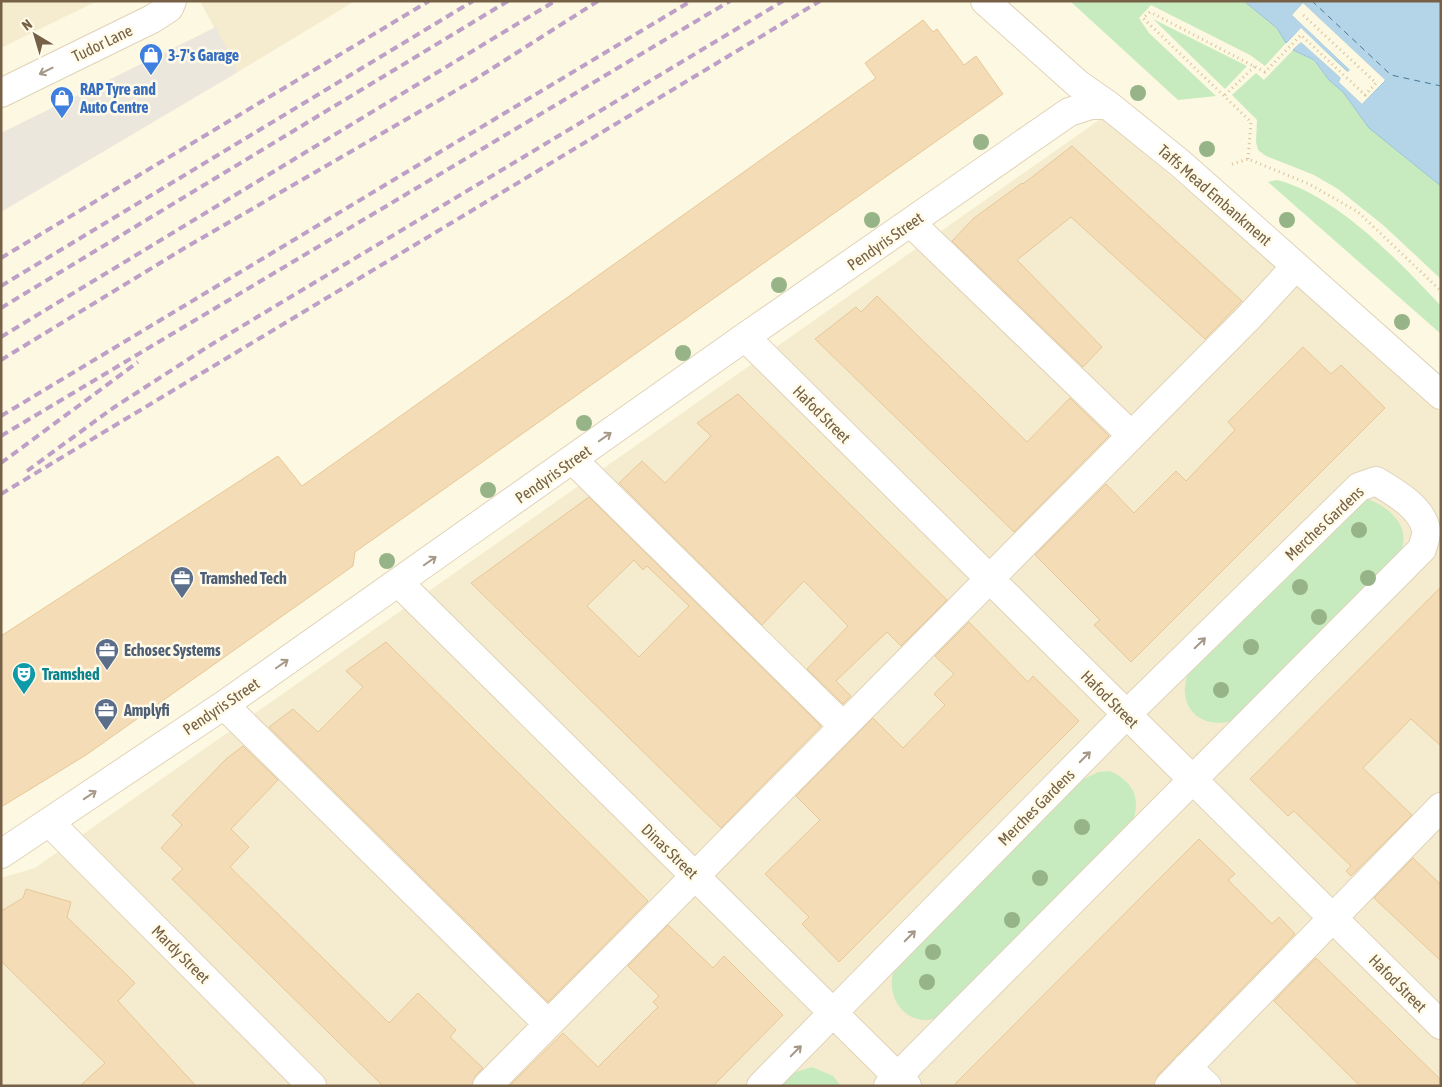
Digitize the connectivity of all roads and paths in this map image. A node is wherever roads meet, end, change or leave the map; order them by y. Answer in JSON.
{"nodes":[{"id":1,"x":172,"y":1,"type":"edge"},
{"id":2,"x":985,"y":1,"type":"edge"},
{"id":3,"x":1302,"y":14,"type":"dead end"},
{"id":4,"x":1255,"y":66,"type":"junction"},
{"id":5,"x":1,"y":93,"type":"edge"},
{"id":6,"x":1225,"y":95,"type":"junction"},
{"id":7,"x":1108,"y":105,"type":"junction"},
{"id":8,"x":1248,"y":159,"type":"junction"},
{"id":9,"x":1234,"y":164,"type":"dead end"},
{"id":10,"x":911,"y":223,"type":"junction"},
{"id":11,"x":1296,"y":266,"type":"junction"},
{"id":12,"x":1441,"y":291,"type":"edge"},
{"id":13,"x":745,"y":337,"type":"junction"},
{"id":14,"x":1441,"y":395,"type":"edge"},
{"id":15,"x":1131,"y":435,"type":"junction"},
{"id":16,"x":573,"y":460,"type":"junction"},
{"id":17,"x":990,"y":580,"type":"junction"},
{"id":18,"x":399,"y":583,"type":"junction"},
{"id":19,"x":224,"y":705,"type":"junction"},
{"id":20,"x":1126,"y":715,"type":"junction"},
{"id":21,"x":843,"y":726,"type":"junction"},
{"id":22,"x":1191,"y":779,"type":"junction"},
{"id":23,"x":1441,"y":807,"type":"edge"},
{"id":24,"x":50,"y":823,"type":"junction"},
{"id":25,"x":1,"y":854,"type":"edge"},
{"id":26,"x":696,"y":876,"type":"junction"},
{"id":27,"x":1332,"y":918,"type":"junction"},
{"id":28,"x":834,"y":1012,"type":"junction"},
{"id":29,"x":548,"y":1024,"type":"junction"},
{"id":30,"x":1441,"y":1026,"type":"edge"},
{"id":31,"x":1178,"y":1076,"type":"edge"},
{"id":32,"x":898,"y":1083,"type":"edge"},
{"id":33,"x":312,"y":1086,"type":"edge"},
{"id":34,"x":488,"y":1086,"type":"edge"},
{"id":35,"x":761,"y":1086,"type":"edge"},
{"id":36,"x":1207,"y":1086,"type":"edge"}],
"edges":[{"from":1,"to":5,"type":"street","name":"Tudor Lane","one_way":true},
{"from":2,"to":7,"type":"street","name":"Taffs Mead Embankment"},
{"from":3,"to":4,"type":"path"},
{"from":4,"to":6,"type":"path"},
{"from":4,"to":6,"type":"path"},
{"from":6,"to":8,"type":"path"},
{"from":7,"to":10,"type":"street","name":"Pendyris Street"},
{"from":7,"to":11,"type":"street","name":"Taffs Mead Embankment"},
{"from":8,"to":9,"type":"path"},
{"from":8,"to":12,"type":"path"},
{"from":10,"to":13,"type":"street","name":"Pendyris Street"},
{"from":10,"to":15,"type":"street"},
{"from":11,"to":14,"type":"street","name":"Taffs Mead Embankment"},
{"from":11,"to":15,"type":"street"},
{"from":16,"to":13,"type":"street","name":"Pendyris Street","one_way":true},
{"from":13,"to":17,"type":"street","name":"Hafod Street"},
{"from":15,"to":17,"type":"street"},
{"from":18,"to":16,"type":"street","name":"Pendyris Street","one_way":true},
{"from":16,"to":21,"type":"street"},
{"from":17,"to":20,"type":"street","name":"Hafod Street"},
{"from":17,"to":21,"type":"street"},
{"from":19,"to":18,"type":"street","name":"Pendyris Street","one_way":true},
{"from":18,"to":26,"type":"street","name":"Dinas Street"},
{"from":24,"to":19,"type":"street","name":"Pendyris Street","one_way":true},
{"from":19,"to":29,"type":"street"},
{"from":20,"to":22,"type":"street","name":"Hafod Street"},
{"from":20,"to":22,"type":"street","name":"Merches Gardens","one_way":true},
{"from":28,"to":20,"type":"street","name":"Merches Gardens","one_way":true},
{"from":21,"to":26,"type":"street"},
{"from":22,"to":27,"type":"street","name":"Hafod Street"},
{"from":22,"to":32,"type":"street","name":"Merches Gardens"},
{"from":23,"to":27,"type":"street"},
{"from":24,"to":25,"type":"street","name":"Pendyris Street"},
{"from":24,"to":33,"type":"street","name":"Mardy Street"},
{"from":26,"to":28,"type":"street","name":"Dinas Street"},
{"from":26,"to":29,"type":"street"},
{"from":27,"to":30,"type":"street","name":"Hafod Street"},
{"from":27,"to":31,"type":"street"},
{"from":28,"to":32,"type":"street","name":"Dinas Street"},
{"from":35,"to":28,"type":"street","name":"Merches Gardens","one_way":true},
{"from":29,"to":34,"type":"street"},
{"from":31,"to":36,"type":"street"}]}
